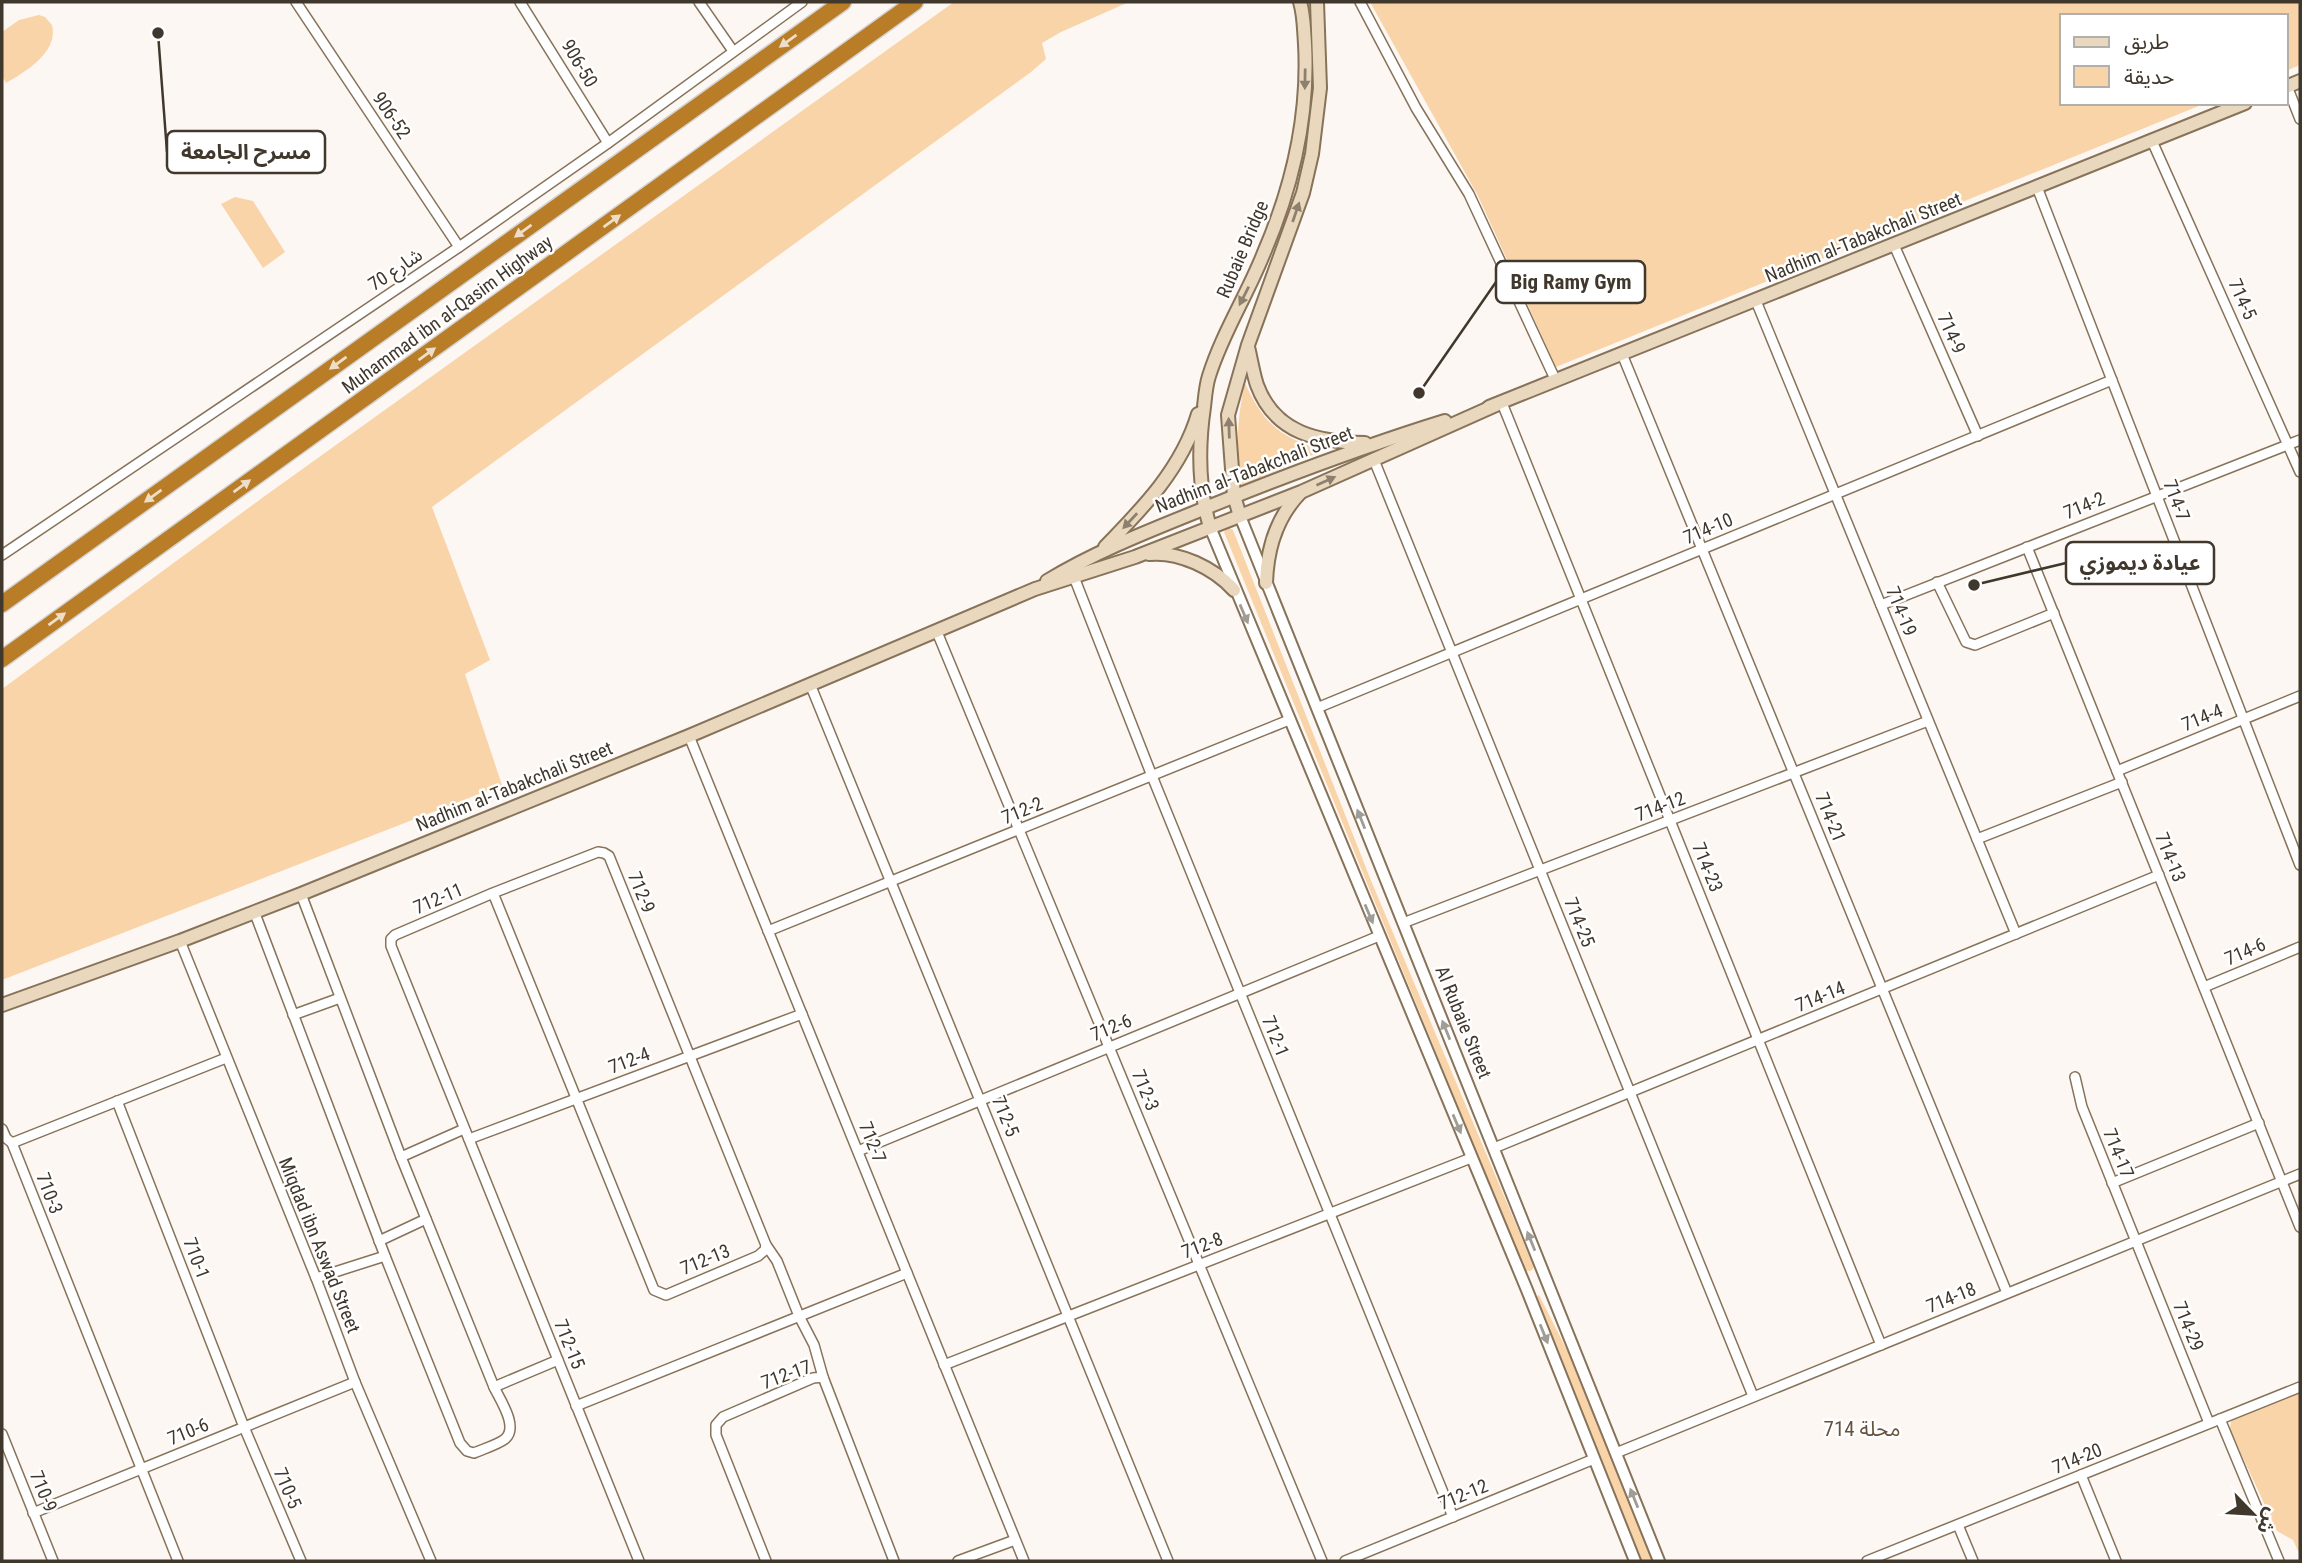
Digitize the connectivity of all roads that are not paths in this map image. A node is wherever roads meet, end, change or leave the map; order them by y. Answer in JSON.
{"nodes":[{"id":1,"x":296,"y":2,"type":"edge"},
{"id":2,"x":520,"y":2,"type":"edge"},
{"id":3,"x":699,"y":2,"type":"edge"},
{"id":4,"x":802,"y":2,"type":"edge"},
{"id":5,"x":844,"y":2,"type":"edge"},
{"id":6,"x":915,"y":2,"type":"edge"},
{"id":7,"x":1360,"y":2,"type":"edge"},
{"id":8,"x":1317,"y":4,"type":"edge"},
{"id":9,"x":1301,"y":6,"type":"edge"},
{"id":10,"x":733,"y":51,"type":"junction"},
{"id":11,"x":2288,"y":89,"type":"edge"},
{"id":12,"x":2240,"y":105,"type":"edge"},
{"id":13,"x":2300,"y":119,"type":"edge"},
{"id":14,"x":2152,"y":141,"type":"junction"},
{"id":15,"x":608,"y":143,"type":"junction"},
{"id":16,"x":2037,"y":187,"type":"junction"},
{"id":17,"x":1894,"y":245,"type":"junction"},
{"id":18,"x":459,"y":247,"type":"junction"},
{"id":19,"x":1756,"y":301,"type":"junction"},
{"id":20,"x":1248,"y":345,"type":"junction"},
{"id":21,"x":1622,"y":355,"type":"junction"},
{"id":22,"x":1208,"y":377,"type":"junction"},
{"id":23,"x":2112,"y":380,"type":"junction"},
{"id":24,"x":1556,"y":382,"type":"junction"},
{"id":25,"x":1499,"y":404,"type":"junction"},
{"id":26,"x":1978,"y":436,"type":"junction"},
{"id":27,"x":2300,"y":440,"type":"edge"},
{"id":28,"x":1372,"y":443,"type":"junction"},
{"id":29,"x":2290,"y":445,"type":"junction"},
{"id":30,"x":1374,"y":460,"type":"junction"},
{"id":31,"x":2300,"y":472,"type":"edge"},
{"id":32,"x":1301,"y":492,"type":"junction"},
{"id":33,"x":1835,"y":494,"type":"junction"},
{"id":34,"x":2157,"y":495,"type":"junction"},
{"id":35,"x":1234,"y":496,"type":"junction"},
{"id":36,"x":1204,"y":509,"type":"junction"},
{"id":37,"x":1240,"y":516,"type":"junction"},
{"id":38,"x":1210,"y":527,"type":"junction"},
{"id":39,"x":2027,"y":547,"type":"junction"},
{"id":40,"x":1702,"y":549,"type":"junction"},
{"id":41,"x":1102,"y":551,"type":"junction"},
{"id":42,"x":2,"y":555,"type":"edge"},
{"id":43,"x":1135,"y":557,"type":"junction"},
{"id":44,"x":1072,"y":573,"type":"junction"},
{"id":45,"x":1937,"y":582,"type":"junction"},
{"id":46,"x":1266,"y":583,"type":"junction"},
{"id":47,"x":1234,"y":590,"type":"junction"},
{"id":48,"x":1581,"y":600,"type":"junction"},
{"id":49,"x":2,"y":604,"type":"edge"},
{"id":50,"x":1881,"y":605,"type":"junction"},
{"id":51,"x":2053,"y":613,"type":"junction"},
{"id":52,"x":937,"y":632,"type":"junction"},
{"id":53,"x":1452,"y":653,"type":"junction"},
{"id":54,"x":2,"y":659,"type":"edge"},
{"id":55,"x":810,"y":684,"type":"junction"},
{"id":56,"x":2300,"y":696,"type":"edge"},
{"id":57,"x":1317,"y":708,"type":"junction"},
{"id":58,"x":2244,"y":719,"type":"junction"},
{"id":59,"x":1289,"y":720,"type":"junction"},
{"id":60,"x":1928,"y":720,"type":"junction"},
{"id":61,"x":689,"y":736,"type":"junction"},
{"id":62,"x":2117,"y":771,"type":"junction"},
{"id":63,"x":1794,"y":773,"type":"junction"},
{"id":64,"x":1152,"y":776,"type":"junction"},
{"id":65,"x":2122,"y":782,"type":"junction"},
{"id":66,"x":1670,"y":820,"type":"junction"},
{"id":67,"x":1019,"y":830,"type":"junction"},
{"id":68,"x":1977,"y":839,"type":"junction"},
{"id":69,"x":2300,"y":865,"type":"edge"},
{"id":70,"x":1540,"y":870,"type":"junction"},
{"id":71,"x":2159,"y":875,"type":"junction"},
{"id":72,"x":891,"y":881,"type":"junction"},
{"id":73,"x":493,"y":893,"type":"junction"},
{"id":74,"x":301,"y":894,"type":"junction"},
{"id":75,"x":254,"y":911,"type":"junction"},
{"id":76,"x":1403,"y":923,"type":"junction"},
{"id":77,"x":768,"y":931,"type":"junction"},
{"id":78,"x":2016,"y":934,"type":"junction"},
{"id":79,"x":1379,"y":936,"type":"junction"},
{"id":80,"x":180,"y":941,"type":"junction"},
{"id":81,"x":2300,"y":947,"type":"edge"},
{"id":82,"x":2204,"y":987,"type":"junction"},
{"id":83,"x":1882,"y":989,"type":"junction"},
{"id":84,"x":1240,"y":993,"type":"junction"},
{"id":85,"x":340,"y":998,"type":"junction"},
{"id":86,"x":2,"y":1005,"type":"edge"},
{"id":87,"x":802,"y":1014,"type":"junction"},
{"id":88,"x":293,"y":1015,"type":"junction"},
{"id":89,"x":1758,"y":1040,"type":"junction"},
{"id":90,"x":1109,"y":1047,"type":"junction"},
{"id":91,"x":689,"y":1056,"type":"junction"},
{"id":92,"x":226,"y":1058,"type":"junction"},
{"id":93,"x":2075,"y":1077,"type":"dead end"},
{"id":94,"x":1630,"y":1092,"type":"junction"},
{"id":95,"x":575,"y":1099,"type":"junction"},
{"id":96,"x":980,"y":1100,"type":"junction"},
{"id":97,"x":117,"y":1101,"type":"junction"},
{"id":98,"x":2259,"y":1123,"type":"junction"},
{"id":99,"x":2,"y":1129,"type":"edge"},
{"id":100,"x":464,"y":1129,"type":"junction"},
{"id":101,"x":469,"y":1139,"type":"junction"},
{"id":102,"x":12,"y":1143,"type":"junction"},
{"id":103,"x":1493,"y":1148,"type":"junction"},
{"id":104,"x":858,"y":1151,"type":"junction"},
{"id":105,"x":401,"y":1157,"type":"junction"},
{"id":106,"x":1471,"y":1158,"type":"junction"},
{"id":107,"x":2300,"y":1174,"type":"edge"},
{"id":108,"x":2282,"y":1181,"type":"junction"},
{"id":109,"x":2112,"y":1183,"type":"junction"},
{"id":110,"x":1330,"y":1214,"type":"junction"},
{"id":111,"x":426,"y":1219,"type":"junction"},
{"id":112,"x":2300,"y":1227,"type":"edge"},
{"id":113,"x":379,"y":1241,"type":"junction"},
{"id":114,"x":2136,"y":1241,"type":"junction"},
{"id":115,"x":766,"y":1245,"type":"junction"},
{"id":116,"x":384,"y":1256,"type":"junction"},
{"id":117,"x":1199,"y":1265,"type":"junction"},
{"id":118,"x":907,"y":1273,"type":"junction"},
{"id":119,"x":316,"y":1278,"type":"junction"},
{"id":120,"x":1547,"y":1283,"type":"junction"},
{"id":121,"x":1527,"y":1290,"type":"junction"},
{"id":122,"x":2007,"y":1293,"type":"junction"},
{"id":123,"x":799,"y":1316,"type":"junction"},
{"id":124,"x":1068,"y":1316,"type":"junction"},
{"id":125,"x":1881,"y":1345,"type":"junction"},
{"id":126,"x":558,"y":1360,"type":"junction"},
{"id":127,"x":944,"y":1365,"type":"junction"},
{"id":128,"x":823,"y":1377,"type":"junction"},
{"id":129,"x":355,"y":1382,"type":"junction"},
{"id":130,"x":494,"y":1387,"type":"junction"},
{"id":131,"x":2300,"y":1387,"type":"edge"},
{"id":132,"x":1753,"y":1396,"type":"junction"},
{"id":133,"x":576,"y":1406,"type":"junction"},
{"id":134,"x":2220,"y":1419,"type":"junction"},
{"id":135,"x":2209,"y":1423,"type":"junction"},
{"id":136,"x":244,"y":1427,"type":"junction"},
{"id":137,"x":2,"y":1434,"type":"edge"},
{"id":138,"x":1616,"y":1452,"type":"junction"},
{"id":139,"x":1594,"y":1459,"type":"junction"},
{"id":140,"x":140,"y":1469,"type":"junction"},
{"id":141,"x":2081,"y":1475,"type":"junction"},
{"id":142,"x":33,"y":1513,"type":"junction"},
{"id":143,"x":1453,"y":1517,"type":"junction"},
{"id":144,"x":1958,"y":1525,"type":"junction"},
{"id":145,"x":1015,"y":1539,"type":"junction"},
{"id":146,"x":53,"y":1561,"type":"edge"},
{"id":147,"x":178,"y":1561,"type":"edge"},
{"id":148,"x":301,"y":1561,"type":"edge"},
{"id":149,"x":431,"y":1561,"type":"edge"},
{"id":150,"x":639,"y":1561,"type":"edge"},
{"id":151,"x":766,"y":1561,"type":"edge"},
{"id":152,"x":894,"y":1561,"type":"edge"},
{"id":153,"x":958,"y":1561,"type":"edge"},
{"id":154,"x":1024,"y":1561,"type":"edge"},
{"id":155,"x":1168,"y":1561,"type":"edge"},
{"id":156,"x":1322,"y":1561,"type":"edge"},
{"id":157,"x":1345,"y":1561,"type":"edge"},
{"id":158,"x":1635,"y":1561,"type":"edge"},
{"id":159,"x":1659,"y":1561,"type":"edge"},
{"id":160,"x":1867,"y":1561,"type":"edge"},
{"id":161,"x":1973,"y":1561,"type":"edge"},
{"id":162,"x":2116,"y":1561,"type":"edge"},
{"id":163,"x":2279,"y":1561,"type":"edge"}],
"edges":[{"from":1,"to":18,"type":"street","name":"906-52"},
{"from":2,"to":15,"type":"street","name":"906-50"},
{"from":3,"to":10,"type":"street"},
{"from":4,"to":10,"type":"street","name":"شارع 70"},
{"from":5,"to":49,"type":"highway","name":"Muhammad ibn al-Qasim Highway","one_way":true},
{"from":54,"to":6,"type":"highway","name":"Muhammad ibn al-Qasim Highway","one_way":true},
{"from":7,"to":24,"type":"street"},
{"from":20,"to":8,"type":"main road","name":"Rubaie Bridge","one_way":true},
{"from":9,"to":22,"type":"main road","name":"Rubaie Bridge","one_way":true},
{"from":10,"to":15,"type":"street","name":"شارع 70"},
{"from":11,"to":13,"type":"street"},
{"from":12,"to":14,"type":"main road","name":"Nadhim al-Tabakchali Street"},
{"from":14,"to":16,"type":"main road","name":"Nadhim al-Tabakchali Street"},
{"from":14,"to":29,"type":"street","name":"714-5"},
{"from":15,"to":18,"type":"street","name":"شارع 70"},
{"from":16,"to":17,"type":"main road","name":"Nadhim al-Tabakchali Street"},
{"from":16,"to":23,"type":"street","name":"714-7"},
{"from":17,"to":19,"type":"main road","name":"Nadhim al-Tabakchali Street"},
{"from":17,"to":26,"type":"street","name":"714-9"},
{"from":18,"to":42,"type":"street","name":"شارع 70"},
{"from":19,"to":21,"type":"main road","name":"Nadhim al-Tabakchali Street"},
{"from":19,"to":33,"type":"street","name":"714-19"},
{"from":20,"to":28,"type":"main road"},
{"from":35,"to":20,"type":"main road","name":"Rubaie Bridge","one_way":true},
{"from":21,"to":24,"type":"main road","name":"Nadhim al-Tabakchali Street"},
{"from":21,"to":40,"type":"street","name":"714-21"},
{"from":22,"to":36,"type":"main road","name":"Rubaie Bridge"},
{"from":22,"to":41,"type":"main road","one_way":true},
{"from":23,"to":26,"type":"street","name":"714-10"},
{"from":23,"to":34,"type":"street","name":"714-7"},
{"from":24,"to":25,"type":"main road","name":"Nadhim al-Tabakchali Street"},
{"from":25,"to":28,"type":"main road","name":"Nadhim al-Tabakchali Street"},
{"from":25,"to":30,"type":"main road","name":"Nadhim al-Tabakchali Street"},
{"from":25,"to":48,"type":"street","name":"714-23"},
{"from":26,"to":33,"type":"street","name":"714-10"},
{"from":27,"to":29,"type":"street","name":"714-2"},
{"from":28,"to":35,"type":"main road","name":"Nadhim al-Tabakchali Street"},
{"from":29,"to":31,"type":"street","name":"714-5"},
{"from":29,"to":34,"type":"street","name":"714-2"},
{"from":32,"to":30,"type":"main road","name":"Nadhim al-Tabakchali Street","one_way":true},
{"from":30,"to":53,"type":"street","name":"714-25"},
{"from":32,"to":37,"type":"main road","name":"Nadhim al-Tabakchali Street"},
{"from":32,"to":46,"type":"main road"},
{"from":33,"to":40,"type":"street","name":"714-10"},
{"from":33,"to":50,"type":"street","name":"714-19"},
{"from":34,"to":39,"type":"street","name":"714-2"},
{"from":34,"to":58,"type":"street","name":"714-7"},
{"from":35,"to":36,"type":"main road","name":"Nadhim al-Tabakchali Street"},
{"from":35,"to":37,"type":"main road","name":"Al Rubaie Street"},
{"from":36,"to":38,"type":"main road"},
{"from":36,"to":41,"type":"main road","name":"Nadhim al-Tabakchali Street"},
{"from":37,"to":38,"type":"main road","name":"Nadhim al-Tabakchali Street"},
{"from":37,"to":46,"type":"street","name":"Al Rubaie Street"},
{"from":38,"to":43,"type":"main road","name":"Nadhim al-Tabakchali Street"},
{"from":38,"to":47,"type":"street"},
{"from":39,"to":45,"type":"street","name":"714-2"},
{"from":39,"to":51,"type":"street","name":"714-13"},
{"from":40,"to":48,"type":"street","name":"714-10"},
{"from":40,"to":63,"type":"street","name":"714-21"},
{"from":41,"to":44,"type":"main road","name":"Nadhim al-Tabakchali Street"},
{"from":43,"to":44,"type":"main road","name":"Nadhim al-Tabakchali Street"},
{"from":43,"to":47,"type":"main road"},
{"from":44,"to":52,"type":"main road","name":"Nadhim al-Tabakchali Street"},
{"from":44,"to":64,"type":"street","name":"712-1"},
{"from":45,"to":50,"type":"street","name":"714-2"},
{"from":45,"to":51,"type":"street"},
{"from":46,"to":57,"type":"street","name":"Al Rubaie Street"},
{"from":47,"to":59,"type":"street","one_way":true},
{"from":48,"to":53,"type":"street","name":"714-10"},
{"from":48,"to":66,"type":"street","name":"714-23"},
{"from":50,"to":60,"type":"street","name":"714-19"},
{"from":51,"to":62,"type":"street","name":"714-13"},
{"from":52,"to":55,"type":"main road","name":"Nadhim al-Tabakchali Street"},
{"from":52,"to":67,"type":"street","name":"712-3"},
{"from":53,"to":57,"type":"street","name":"714-10"},
{"from":53,"to":70,"type":"street","name":"714-25"},
{"from":55,"to":61,"type":"main road","name":"Nadhim al-Tabakchali Street"},
{"from":55,"to":72,"type":"street","name":"712-5"},
{"from":56,"to":58,"type":"street","name":"714-4"},
{"from":76,"to":57,"type":"street","name":"Al Rubaie Street","one_way":true},
{"from":58,"to":62,"type":"street","name":"714-4"},
{"from":58,"to":69,"type":"street","name":"714-7"},
{"from":59,"to":64,"type":"street","name":"712-2"},
{"from":59,"to":79,"type":"street","one_way":true},
{"from":60,"to":63,"type":"street","name":"714-12"},
{"from":60,"to":68,"type":"street","name":"714-19"},
{"from":61,"to":74,"type":"main road","name":"Nadhim al-Tabakchali Street"},
{"from":61,"to":77,"type":"street","name":"712-7"},
{"from":62,"to":65,"type":"street","name":"714-13"},
{"from":63,"to":66,"type":"street","name":"714-12"},
{"from":63,"to":83,"type":"street","name":"714-21"},
{"from":64,"to":67,"type":"street","name":"712-2"},
{"from":64,"to":84,"type":"street","name":"712-1"},
{"from":65,"to":68,"type":"street"},
{"from":65,"to":71,"type":"street","name":"714-13"},
{"from":66,"to":70,"type":"street","name":"714-12"},
{"from":66,"to":89,"type":"street","name":"714-23"},
{"from":67,"to":72,"type":"street","name":"712-2"},
{"from":67,"to":90,"type":"street","name":"712-3"},
{"from":68,"to":78,"type":"street","name":"714-19"},
{"from":70,"to":76,"type":"street","name":"714-12"},
{"from":70,"to":94,"type":"street","name":"714-25"},
{"from":71,"to":78,"type":"street","name":"714-14"},
{"from":71,"to":82,"type":"street","name":"714-13"},
{"from":72,"to":77,"type":"street","name":"712-2"},
{"from":72,"to":96,"type":"street","name":"712-5"},
{"from":73,"to":91,"type":"street","name":"712-9"},
{"from":73,"to":95,"type":"street","name":"712-11"},
{"from":73,"to":100,"type":"street","name":"712-11"},
{"from":74,"to":75,"type":"main road","name":"Nadhim al-Tabakchali Street"},
{"from":74,"to":85,"type":"street"},
{"from":75,"to":80,"type":"main road","name":"Nadhim al-Tabakchali Street"},
{"from":75,"to":88,"type":"street"},
{"from":103,"to":76,"type":"street","name":"Al Rubaie Street","one_way":true},
{"from":77,"to":87,"type":"street","name":"712-7"},
{"from":78,"to":83,"type":"street","name":"714-14"},
{"from":79,"to":84,"type":"street","name":"712-6"},
{"from":79,"to":106,"type":"street","one_way":true},
{"from":80,"to":86,"type":"main road","name":"Nadhim al-Tabakchali Street"},
{"from":80,"to":92,"type":"street","name":"Miqdad ibn Aswad Street"},
{"from":81,"to":82,"type":"street","name":"714-6"},
{"from":82,"to":98,"type":"street","name":"714-13"},
{"from":83,"to":89,"type":"street","name":"714-14"},
{"from":83,"to":122,"type":"street","name":"714-21"},
{"from":84,"to":90,"type":"street","name":"712-6"},
{"from":84,"to":110,"type":"street","name":"712-1"},
{"from":85,"to":88,"type":"street"},
{"from":85,"to":105,"type":"street"},
{"from":87,"to":91,"type":"street","name":"712-4"},
{"from":87,"to":104,"type":"street","name":"712-7"},
{"from":88,"to":113,"type":"street"},
{"from":89,"to":94,"type":"street","name":"714-14"},
{"from":89,"to":125,"type":"street","name":"714-23"},
{"from":90,"to":96,"type":"street","name":"712-6"},
{"from":90,"to":117,"type":"street","name":"712-3"},
{"from":91,"to":95,"type":"street","name":"712-4"},
{"from":91,"to":115,"type":"street"},
{"from":92,"to":97,"type":"street"},
{"from":92,"to":119,"type":"street","name":"Miqdad ibn Aswad Street"},
{"from":93,"to":109,"type":"street","name":"714-17"},
{"from":94,"to":103,"type":"street","name":"714-14"},
{"from":94,"to":132,"type":"street","name":"714-25"},
{"from":95,"to":101,"type":"street","name":"712-4"},
{"from":95,"to":115,"type":"street","name":"712-13"},
{"from":96,"to":104,"type":"street","name":"712-6"},
{"from":96,"to":124,"type":"street","name":"712-5"},
{"from":97,"to":102,"type":"street"},
{"from":97,"to":136,"type":"street","name":"710-1"},
{"from":98,"to":108,"type":"street","name":"714-13"},
{"from":98,"to":109,"type":"street"},
{"from":99,"to":102,"type":"street","name":"710-3"},
{"from":100,"to":101,"type":"street","name":"712-11"},
{"from":100,"to":105,"type":"street"},
{"from":101,"to":126,"type":"street","name":"712-15"},
{"from":102,"to":140,"type":"street","name":"710-3"},
{"from":120,"to":103,"type":"street","name":"Al Rubaie Street","one_way":true},
{"from":104,"to":118,"type":"street","name":"712-7"},
{"from":105,"to":111,"type":"street"},
{"from":106,"to":110,"type":"street","name":"712-8"},
{"from":106,"to":121,"type":"street"},
{"from":107,"to":108,"type":"street","name":"714-18"},
{"from":108,"to":112,"type":"street","name":"714-13"},
{"from":108,"to":114,"type":"street","name":"714-18"},
{"from":109,"to":114,"type":"street","name":"714-17"},
{"from":110,"to":117,"type":"street","name":"712-8"},
{"from":110,"to":143,"type":"street","name":"712-1"},
{"from":111,"to":113,"type":"street"},
{"from":111,"to":130,"type":"street"},
{"from":113,"to":116,"type":"street"},
{"from":114,"to":122,"type":"street","name":"714-18"},
{"from":114,"to":135,"type":"street","name":"714-29"},
{"from":115,"to":123,"type":"street"},
{"from":116,"to":119,"type":"street"},
{"from":116,"to":130,"type":"street"},
{"from":117,"to":124,"type":"street","name":"712-8"},
{"from":117,"to":156,"type":"street","name":"712-3"},
{"from":118,"to":123,"type":"street"},
{"from":118,"to":127,"type":"street","name":"712-7"},
{"from":119,"to":129,"type":"street","name":"Miqdad ibn Aswad Street"},
{"from":120,"to":121,"type":"street"},
{"from":120,"to":138,"type":"street","name":"Al Rubaie Street"},
{"from":121,"to":139,"type":"street","one_way":true},
{"from":122,"to":125,"type":"street","name":"714-18"},
{"from":123,"to":128,"type":"street"},
{"from":123,"to":133,"type":"street"},
{"from":124,"to":127,"type":"street","name":"712-8"},
{"from":124,"to":155,"type":"street","name":"712-5"},
{"from":125,"to":132,"type":"street","name":"714-18"},
{"from":126,"to":130,"type":"street"},
{"from":126,"to":133,"type":"street","name":"712-15"},
{"from":127,"to":145,"type":"street","name":"712-7"},
{"from":128,"to":151,"type":"street","name":"712-17"},
{"from":128,"to":152,"type":"street","name":"712-17"},
{"from":129,"to":136,"type":"street","name":"710-6"},
{"from":129,"to":149,"type":"street","name":"Miqdad ibn Aswad Street"},
{"from":131,"to":134,"type":"street","name":"714-20"},
{"from":132,"to":138,"type":"street","name":"714-18"},
{"from":133,"to":150,"type":"street","name":"712-15"},
{"from":134,"to":135,"type":"street","name":"714-20"},
{"from":134,"to":163,"type":"street"},
{"from":135,"to":141,"type":"street","name":"714-20"},
{"from":136,"to":140,"type":"street","name":"710-6"},
{"from":136,"to":148,"type":"street","name":"710-5"},
{"from":137,"to":142,"type":"street","name":"710-9"},
{"from":159,"to":138,"type":"street","name":"Al Rubaie Street","one_way":true},
{"from":139,"to":143,"type":"street","name":"712-12"},
{"from":139,"to":158,"type":"street"},
{"from":140,"to":142,"type":"street","name":"710-6"},
{"from":140,"to":147,"type":"street","name":"710-3"},
{"from":141,"to":144,"type":"street","name":"714-20"},
{"from":141,"to":162,"type":"street"},
{"from":142,"to":146,"type":"street","name":"710-9"},
{"from":143,"to":157,"type":"street","name":"712-12"},
{"from":144,"to":160,"type":"street","name":"714-20"},
{"from":144,"to":161,"type":"street"},
{"from":145,"to":153,"type":"street"},
{"from":145,"to":154,"type":"street","name":"712-7"}]}
